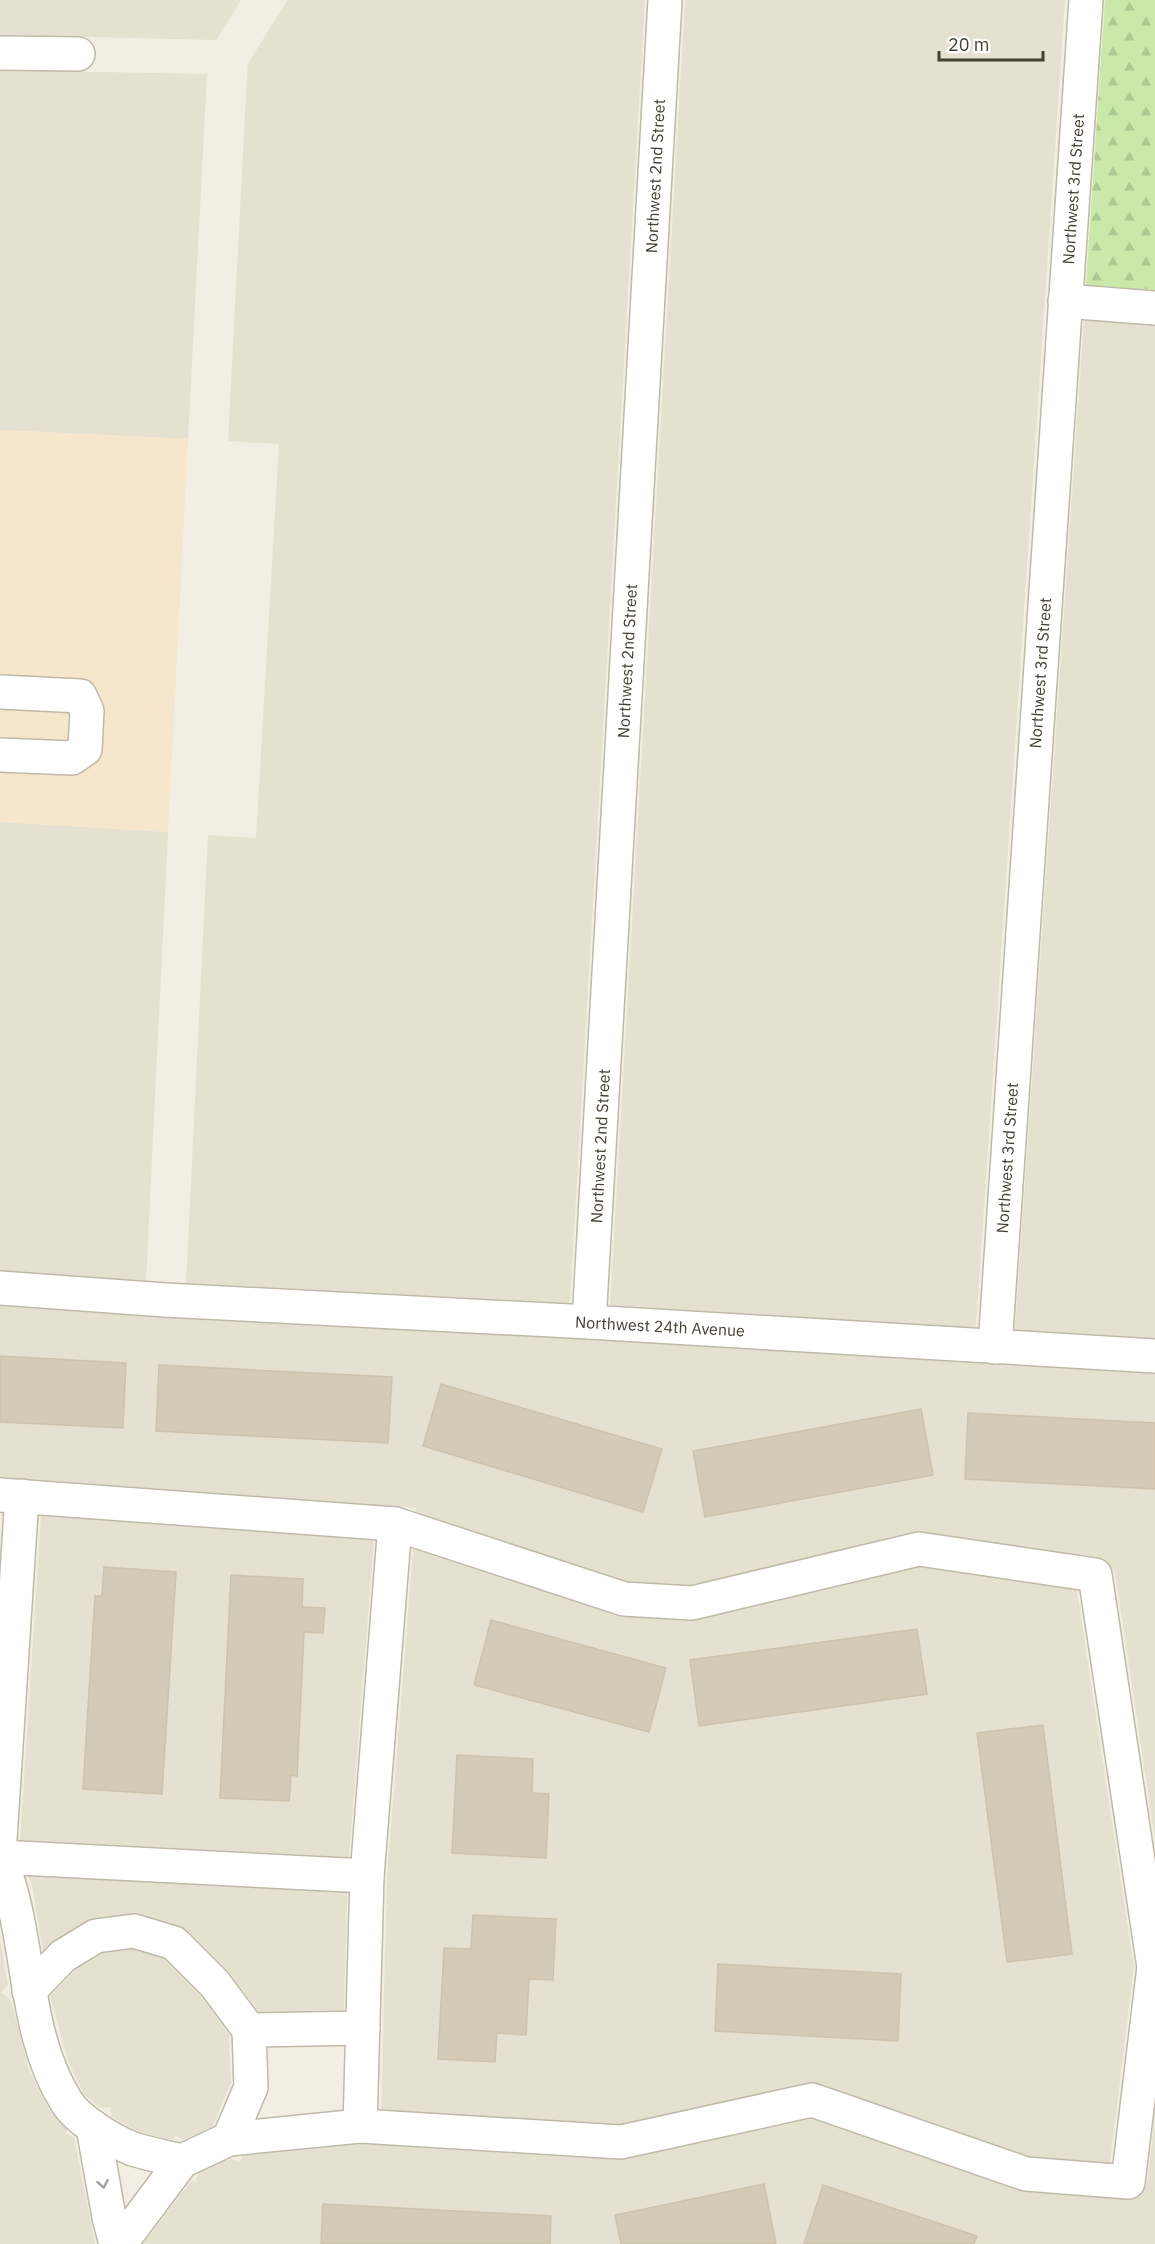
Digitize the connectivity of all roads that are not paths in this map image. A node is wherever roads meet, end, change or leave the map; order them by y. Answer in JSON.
{"nodes":[{"id":1,"x":665,"y":0,"type":"edge"},
{"id":2,"x":1086,"y":0,"type":"edge"},
{"id":3,"x":0,"y":52,"type":"edge"},
{"id":4,"x":78,"y":54,"type":"dead end"},
{"id":5,"x":1065,"y":301,"type":"junction"},
{"id":6,"x":1155,"y":308,"type":"edge"},
{"id":7,"x":0,"y":692,"type":"edge"},
{"id":8,"x":0,"y":754,"type":"edge"},
{"id":9,"x":0,"y":1288,"type":"edge"},
{"id":10,"x":589,"y":1322,"type":"junction"},
{"id":11,"x":994,"y":1347,"type":"junction"},
{"id":12,"x":1155,"y":1356,"type":"edge"},
{"id":13,"x":11,"y":1495,"type":"edge"},
{"id":14,"x":395,"y":1524,"type":"junction"},
{"id":15,"x":0,"y":1839,"type":"edge"},
{"id":16,"x":0,"y":1858,"type":"edge"},
{"id":17,"x":367,"y":1876,"type":"junction"},
{"id":18,"x":29,"y":1990,"type":"junction"},
{"id":19,"x":363,"y":2028,"type":"junction"},
{"id":20,"x":249,"y":2030,"type":"junction"},
{"id":21,"x":360,"y":2126,"type":"junction"},
{"id":22,"x":93,"y":2127,"type":"junction"},
{"id":23,"x":229,"y":2139,"type":"junction"},
{"id":24,"x":182,"y":2161,"type":"junction"},
{"id":25,"x":118,"y":2244,"type":"edge"}],
"edges":[{"from":1,"to":10,"type":"street","name":"Northwest 2nd Street"},
{"from":2,"to":5,"type":"street","name":"Northwest 3rd Street"},
{"from":3,"to":4,"type":"street"},
{"from":5,"to":6,"type":"street"},
{"from":5,"to":11,"type":"street","name":"Northwest 3rd Street"},
{"from":7,"to":8,"type":"street"},
{"from":9,"to":10,"type":"street","name":"Northwest 24th Avenue"},
{"from":10,"to":11,"type":"street","name":"Northwest 24th Avenue"},
{"from":11,"to":12,"type":"street","name":"Northwest 24th Avenue"},
{"from":13,"to":14,"type":"street"},
{"from":13,"to":15,"type":"street"},
{"from":14,"to":17,"type":"street"},
{"from":14,"to":21,"type":"street"},
{"from":16,"to":17,"type":"street"},
{"from":16,"to":18,"type":"street"},
{"from":17,"to":19,"type":"street"},
{"from":18,"to":20,"type":"street"},
{"from":18,"to":22,"type":"street"},
{"from":19,"to":20,"type":"street"},
{"from":19,"to":21,"type":"street"},
{"from":20,"to":23,"type":"street"},
{"from":21,"to":23,"type":"street"},
{"from":22,"to":24,"type":"street"},
{"from":22,"to":25,"type":"street","one_way":true},
{"from":23,"to":24,"type":"street"},
{"from":24,"to":25,"type":"street"}]}
